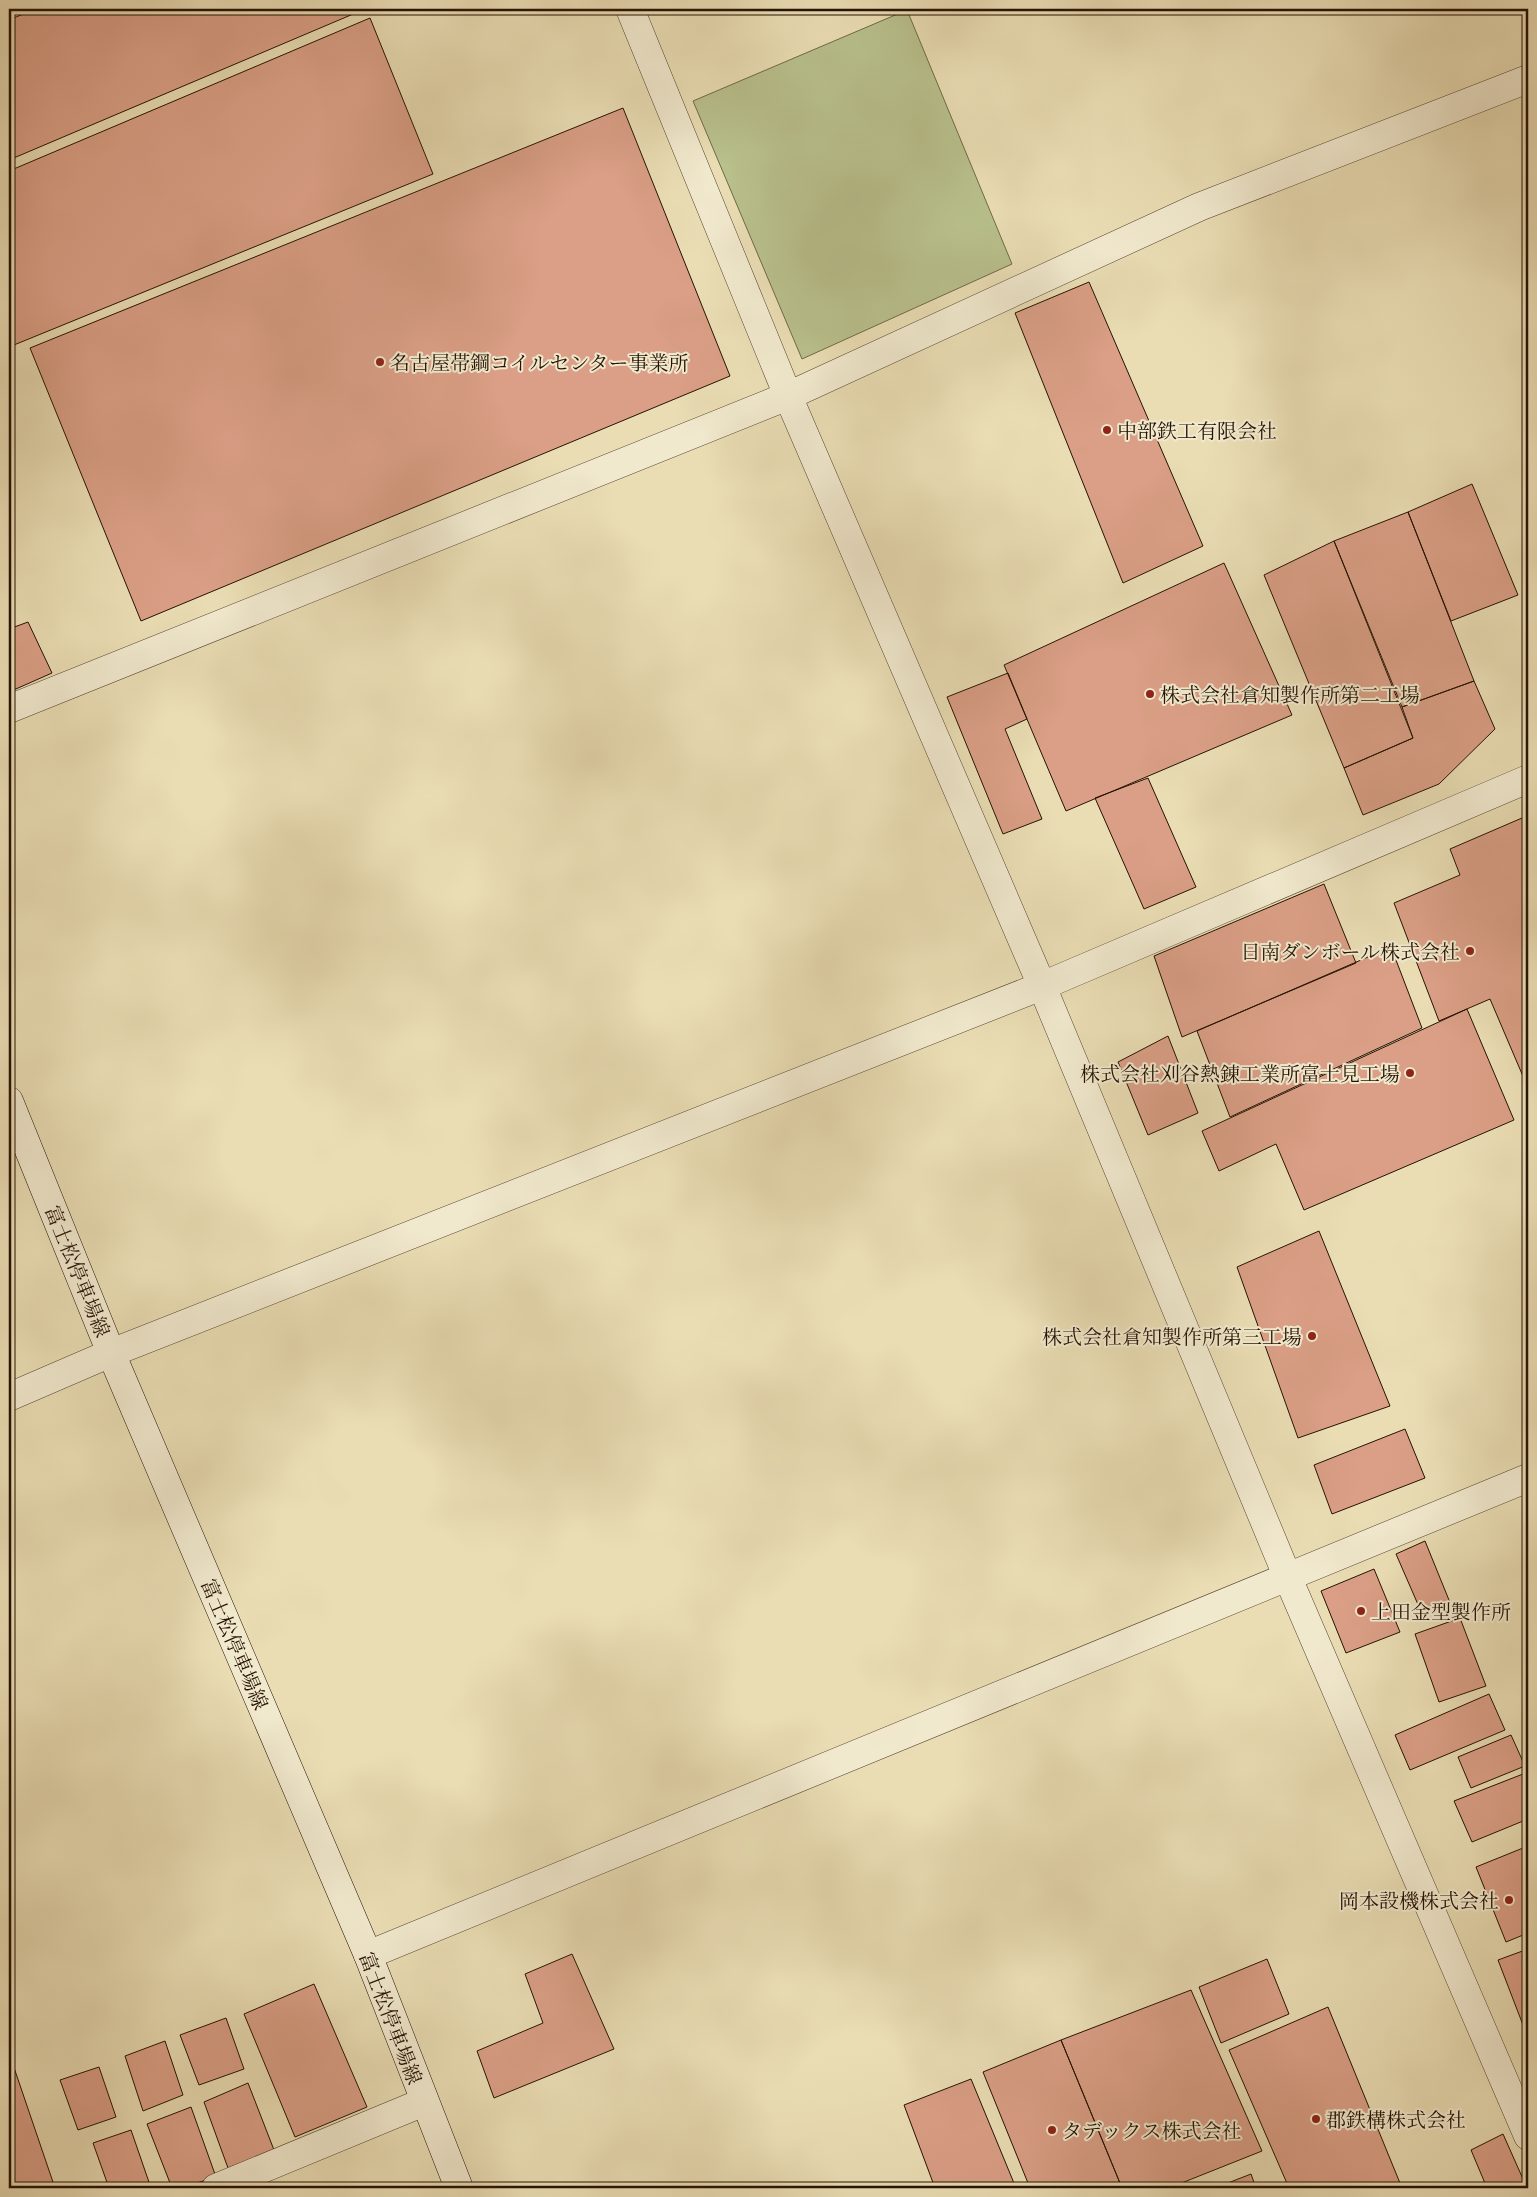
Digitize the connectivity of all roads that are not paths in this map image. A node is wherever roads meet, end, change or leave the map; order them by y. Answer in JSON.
{"nodes":[{"id":1,"x":630,"y":9,"type":"edge"},
{"id":2,"x":1528,"y":79,"type":"edge"},
{"id":3,"x":788,"y":396,"type":"junction"},
{"id":4,"x":9,"y":709,"type":"edge"},
{"id":5,"x":1528,"y":779,"type":"edge"},
{"id":6,"x":1042,"y":986,"type":"junction"},
{"id":7,"x":9,"y":1101,"type":"edge"},
{"id":8,"x":111,"y":1353,"type":"junction"},
{"id":9,"x":9,"y":1397,"type":"edge"},
{"id":10,"x":1528,"y":1478,"type":"edge"},
{"id":11,"x":1288,"y":1578,"type":"junction"},
{"id":12,"x":368,"y":1955,"type":"junction"},
{"id":13,"x":424,"y":2102,"type":"junction"},
{"id":14,"x":1528,"y":2136,"type":"edge"},
{"id":15,"x":216,"y":2188,"type":"edge"},
{"id":16,"x":459,"y":2188,"type":"edge"}],
"edges":[{"from":1,"to":3,"type":"street"},
{"from":2,"to":3,"type":"street"},
{"from":3,"to":4,"type":"street"},
{"from":3,"to":6,"type":"street"},
{"from":5,"to":6,"type":"street"},
{"from":6,"to":8,"type":"street"},
{"from":6,"to":11,"type":"street"},
{"from":7,"to":8,"type":"street","name":"富士松停車場線"},
{"from":8,"to":9,"type":"street"},
{"from":8,"to":12,"type":"street","name":"富士松停車場線"},
{"from":10,"to":11,"type":"street"},
{"from":11,"to":12,"type":"street"},
{"from":11,"to":14,"type":"street"},
{"from":12,"to":13,"type":"street","name":"富士松停車場線"},
{"from":13,"to":15,"type":"street"},
{"from":13,"to":16,"type":"street","name":"富士松停車場線"}]}
